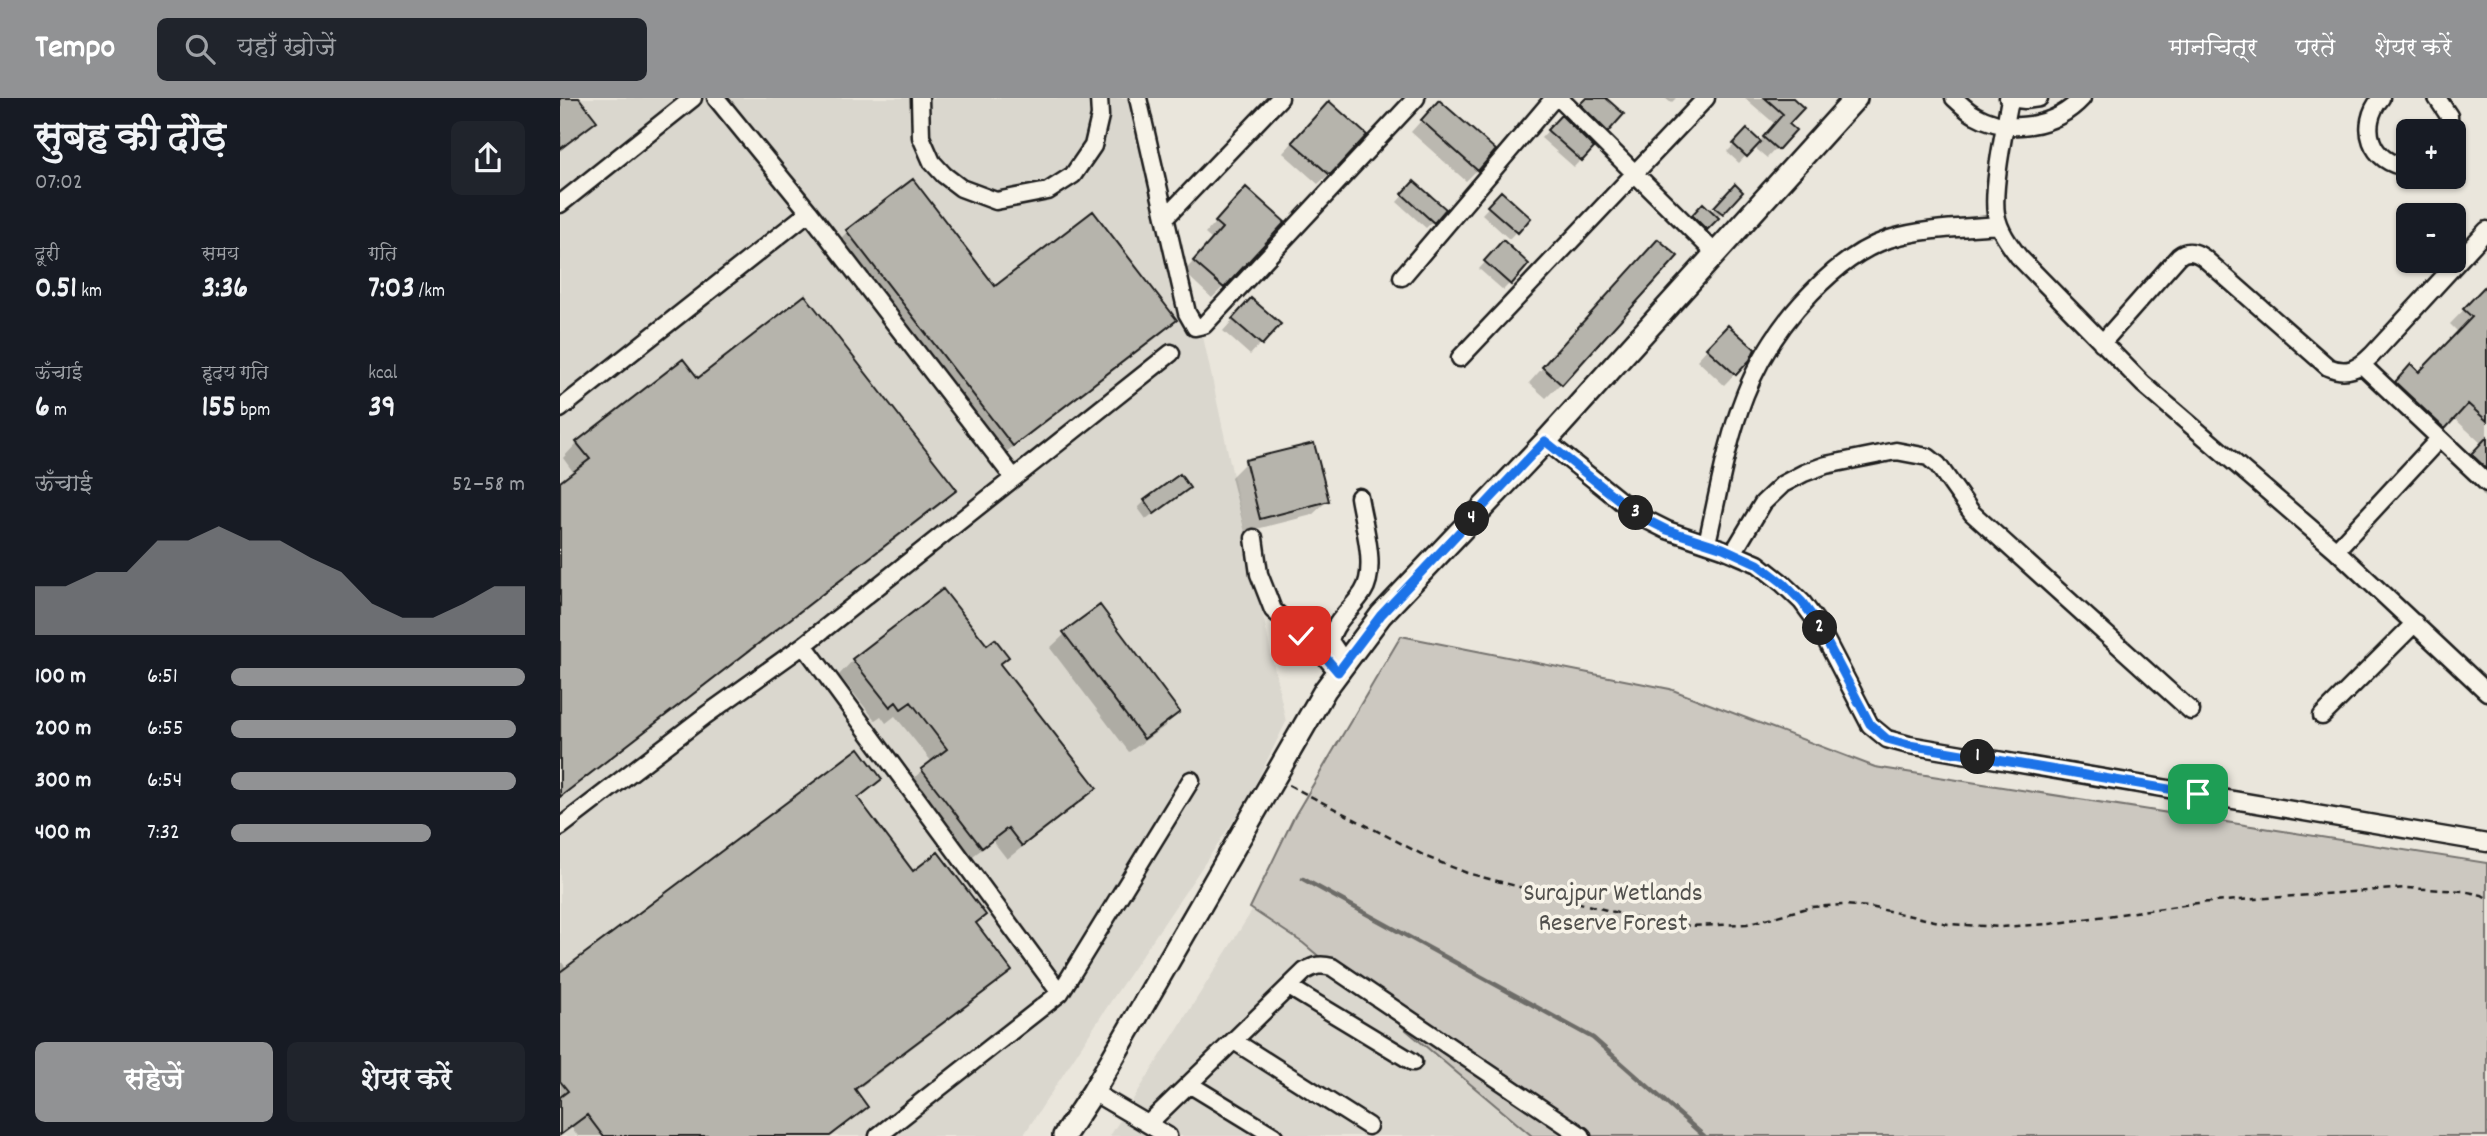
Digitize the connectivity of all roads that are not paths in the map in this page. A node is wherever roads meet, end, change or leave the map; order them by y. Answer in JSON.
{"nodes":[{"id":1,"x":693,"y":98,"type":"edge"},
{"id":2,"x":716,"y":98,"type":"edge"},
{"id":3,"x":920,"y":98,"type":"edge"},
{"id":4,"x":1099,"y":98,"type":"edge"},
{"id":5,"x":1280,"y":98,"type":"edge"},
{"id":6,"x":1416,"y":98,"type":"edge"},
{"id":7,"x":1557,"y":98,"type":"edge"},
{"id":8,"x":1706,"y":98,"type":"edge"},
{"id":9,"x":1856,"y":98,"type":"edge"},
{"id":10,"x":1954,"y":98,"type":"edge"},
{"id":11,"x":2039,"y":98,"type":"edge"},
{"id":12,"x":2081,"y":98,"type":"edge"},
{"id":13,"x":2381,"y":98,"type":"edge"},
{"id":14,"x":2009,"y":99,"type":"edge"},
{"id":15,"x":2440,"y":99,"type":"edge"},
{"id":16,"x":1140,"y":100,"type":"edge"},
{"id":17,"x":2449,"y":119,"type":"edge"},
{"id":18,"x":2005,"y":126,"type":"junction"},
{"id":19,"x":2396,"y":164,"type":"edge"},
{"id":20,"x":1634,"y":174,"type":"junction"},
{"id":21,"x":560,"y":204,"type":"edge"},
{"id":22,"x":809,"y":212,"type":"junction"},
{"id":23,"x":1166,"y":217,"type":"junction"},
{"id":24,"x":1999,"y":225,"type":"junction"},
{"id":25,"x":2487,"y":230,"type":"edge"},
{"id":26,"x":1715,"y":253,"type":"junction"},
{"id":27,"x":1402,"y":277,"type":"dead end"},
{"id":28,"x":2102,"y":343,"type":"junction"},
{"id":29,"x":1171,"y":353,"type":"dead end"},
{"id":30,"x":1460,"y":358,"type":"dead end"},
{"id":31,"x":2362,"y":365,"type":"junction"},
{"id":32,"x":560,"y":410,"type":"edge"},
{"id":33,"x":2439,"y":439,"type":"junction"},
{"id":34,"x":1545,"y":441,"type":"junction"},
{"id":35,"x":1013,"y":477,"type":"junction"},
{"id":36,"x":2487,"y":483,"type":"edge"},
{"id":37,"x":1359,"y":496,"type":"dead end"},
{"id":38,"x":1254,"y":538,"type":"dead end"},
{"id":39,"x":1707,"y":543,"type":"junction"},
{"id":40,"x":2336,"y":550,"type":"junction"},
{"id":41,"x":1733,"y":553,"type":"junction"},
{"id":42,"x":2415,"y":623,"type":"junction"},
{"id":43,"x":804,"y":645,"type":"junction"},
{"id":44,"x":1341,"y":668,"type":"junction"},
{"id":45,"x":2487,"y":692,"type":"edge"},
{"id":46,"x":2191,"y":711,"type":"dead end"},
{"id":47,"x":2322,"y":716,"type":"dead end"},
{"id":48,"x":1191,"y":780,"type":"dead end"},
{"id":49,"x":560,"y":827,"type":"edge"},
{"id":50,"x":2487,"y":843,"type":"edge"},
{"id":51,"x":1289,"y":987,"type":"junction"},
{"id":52,"x":1060,"y":993,"type":"junction"},
{"id":53,"x":1234,"y":1041,"type":"junction"},
{"id":54,"x":1413,"y":1062,"type":"dead end"},
{"id":55,"x":1189,"y":1084,"type":"junction"},
{"id":56,"x":1093,"y":1092,"type":"junction"},
{"id":57,"x":1149,"y":1123,"type":"junction"},
{"id":58,"x":1368,"y":1126,"type":"dead end"},
{"id":59,"x":878,"y":1136,"type":"edge"},
{"id":60,"x":1064,"y":1136,"type":"edge"},
{"id":61,"x":1168,"y":1136,"type":"edge"},
{"id":62,"x":1274,"y":1136,"type":"edge"},
{"id":63,"x":1583,"y":1136,"type":"edge"}],
"edges":[{"from":1,"to":21,"type":"street"},
{"from":2,"to":22,"type":"street"},
{"from":3,"to":4,"type":"street"},
{"from":5,"to":23,"type":"street"},
{"from":6,"to":23,"type":"street"},
{"from":7,"to":20,"type":"street"},
{"from":7,"to":27,"type":"street"},
{"from":8,"to":20,"type":"street"},
{"from":9,"to":26,"type":"main road"},
{"from":10,"to":18,"type":"street"},
{"from":11,"to":14,"type":"street"},
{"from":12,"to":18,"type":"street"},
{"from":13,"to":19,"type":"street"},
{"from":14,"to":18,"type":"street"},
{"from":15,"to":17,"type":"street"},
{"from":16,"to":23,"type":"street"},
{"from":18,"to":24,"type":"street"},
{"from":20,"to":26,"type":"street"},
{"from":20,"to":30,"type":"street"},
{"from":22,"to":32,"type":"street"},
{"from":22,"to":35,"type":"street"},
{"from":24,"to":28,"type":"street"},
{"from":24,"to":39,"type":"street"},
{"from":25,"to":31,"type":"street"},
{"from":26,"to":34,"type":"main road"},
{"from":28,"to":31,"type":"street"},
{"from":28,"to":40,"type":"street"},
{"from":29,"to":35,"type":"street"},
{"from":31,"to":33,"type":"street"},
{"from":33,"to":36,"type":"street"},
{"from":33,"to":40,"type":"street"},
{"from":34,"to":39,"type":"street"},
{"from":34,"to":44,"type":"main road"},
{"from":35,"to":43,"type":"street"},
{"from":37,"to":44,"type":"street"},
{"from":38,"to":44,"type":"street"},
{"from":39,"to":41,"type":"street"},
{"from":40,"to":42,"type":"street"},
{"from":41,"to":46,"type":"street"},
{"from":41,"to":50,"type":"street"},
{"from":42,"to":45,"type":"street"},
{"from":42,"to":47,"type":"street"},
{"from":43,"to":49,"type":"street"},
{"from":43,"to":52,"type":"street"},
{"from":44,"to":56,"type":"main road"},
{"from":48,"to":52,"type":"street"},
{"from":51,"to":53,"type":"street"},
{"from":51,"to":54,"type":"street"},
{"from":51,"to":63,"type":"street"},
{"from":52,"to":59,"type":"street"},
{"from":53,"to":55,"type":"street"},
{"from":53,"to":58,"type":"street"},
{"from":55,"to":57,"type":"street"},
{"from":55,"to":62,"type":"street"},
{"from":56,"to":57,"type":"street"},
{"from":56,"to":60,"type":"main road"},
{"from":57,"to":61,"type":"street"}]}
